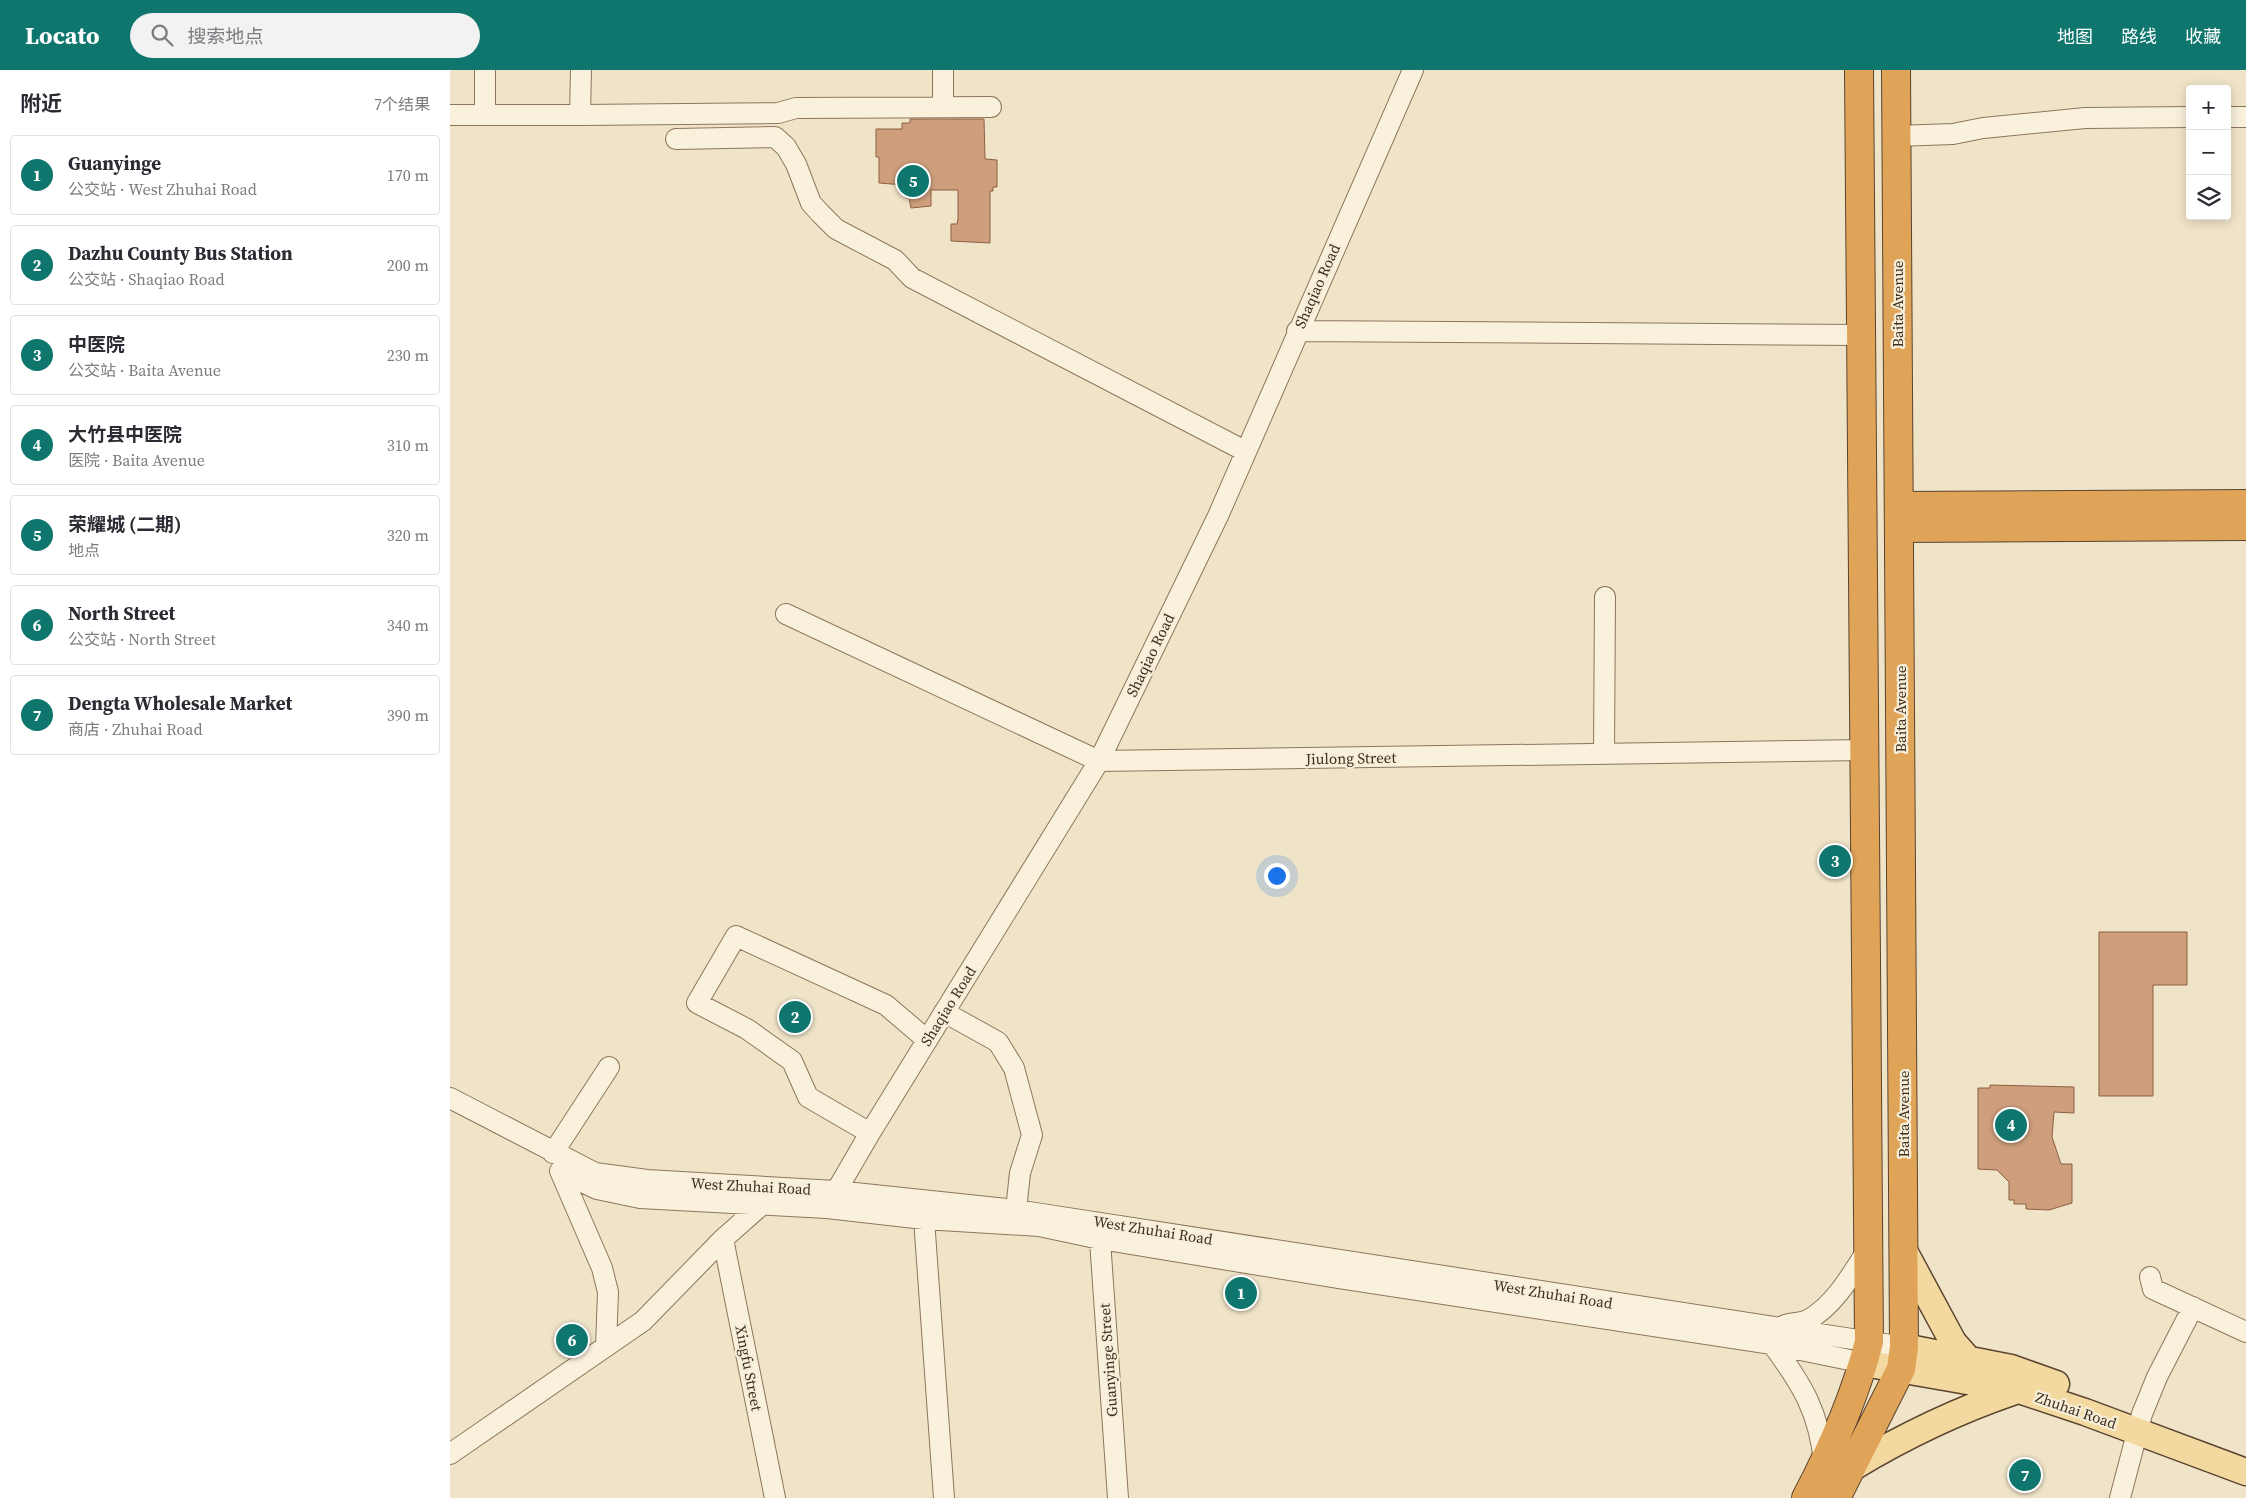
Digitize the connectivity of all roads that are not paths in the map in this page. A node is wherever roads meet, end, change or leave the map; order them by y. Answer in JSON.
{"nodes":[{"id":1,"x":485,"y":70,"type":"edge"},
{"id":2,"x":580,"y":70,"type":"edge"},
{"id":3,"x":943,"y":70,"type":"edge"},
{"id":4,"x":1413,"y":70,"type":"edge"},
{"id":5,"x":1859,"y":70,"type":"edge"},
{"id":6,"x":1896,"y":70,"type":"edge"},
{"id":7,"x":943,"y":106,"type":"junction"},
{"id":8,"x":991,"y":107,"type":"dead end"},
{"id":9,"x":450,"y":115,"type":"edge"},
{"id":10,"x":485,"y":115,"type":"junction"},
{"id":11,"x":580,"y":115,"type":"junction"},
{"id":12,"x":2186,"y":117,"type":"edge"},
{"id":13,"x":2231,"y":117,"type":"edge"},
{"id":14,"x":2246,"y":117,"type":"edge"},
{"id":15,"x":1896,"y":136,"type":"junction"},
{"id":16,"x":676,"y":139,"type":"dead end"},
{"id":17,"x":1297,"y":331,"type":"junction"},
{"id":18,"x":1861,"y":335,"type":"junction"},
{"id":19,"x":1245,"y":451,"type":"junction"},
{"id":20,"x":2246,"y":504,"type":"edge"},
{"id":21,"x":1899,"y":517,"type":"junction"},
{"id":22,"x":2246,"y":526,"type":"edge"},
{"id":23,"x":1605,"y":597,"type":"dead end"},
{"id":24,"x":786,"y":614,"type":"dead end"},
{"id":25,"x":1864,"y":750,"type":"junction"},
{"id":26,"x":1604,"y":754,"type":"junction"},
{"id":27,"x":1099,"y":761,"type":"junction"},
{"id":28,"x":944,"y":1012,"type":"junction"},
{"id":29,"x":927,"y":1040,"type":"junction"},
{"id":30,"x":609,"y":1067,"type":"dead end"},
{"id":31,"x":450,"y":1098,"type":"edge"},
{"id":32,"x":450,"y":1112,"type":"edge"},
{"id":33,"x":870,"y":1133,"type":"junction"},
{"id":34,"x":556,"y":1162,"type":"junction"},
{"id":35,"x":781,"y":1188,"type":"junction"},
{"id":36,"x":836,"y":1191,"type":"junction"},
{"id":37,"x":762,"y":1205,"type":"junction"},
{"id":38,"x":827,"y":1208,"type":"junction"},
{"id":39,"x":1016,"y":1210,"type":"junction"},
{"id":40,"x":924,"y":1218,"type":"junction"},
{"id":41,"x":1099,"y":1230,"type":"junction"},
{"id":42,"x":723,"y":1238,"type":"junction"},
{"id":43,"x":1868,"y":1249,"type":"junction"},
{"id":44,"x":1904,"y":1252,"type":"junction"},
{"id":45,"x":2150,"y":1277,"type":"dead end"},
{"id":46,"x":2193,"y":1307,"type":"junction"},
{"id":47,"x":2246,"y":1332,"type":"edge"},
{"id":48,"x":1773,"y":1335,"type":"junction"},
{"id":49,"x":606,"y":1346,"type":"junction"},
{"id":50,"x":1866,"y":1353,"type":"junction"},
{"id":51,"x":1902,"y":1358,"type":"junction"},
{"id":52,"x":1968,"y":1359,"type":"junction"},
{"id":53,"x":2019,"y":1390,"type":"junction"},
{"id":54,"x":2139,"y":1423,"type":"junction"},
{"id":55,"x":450,"y":1454,"type":"edge"},
{"id":56,"x":2246,"y":1455,"type":"edge"},
{"id":57,"x":1824,"y":1463,"type":"junction"},
{"id":58,"x":1853,"y":1466,"type":"junction"},
{"id":59,"x":2246,"y":1472,"type":"edge"},
{"id":60,"x":775,"y":1498,"type":"edge"},
{"id":61,"x":944,"y":1498,"type":"edge"},
{"id":62,"x":1118,"y":1498,"type":"edge"},
{"id":63,"x":1806,"y":1498,"type":"edge"},
{"id":64,"x":1836,"y":1498,"type":"edge"},
{"id":65,"x":2120,"y":1498,"type":"edge"}],
"edges":[{"from":1,"to":10,"type":"street"},
{"from":2,"to":11,"type":"street"},
{"from":3,"to":7,"type":"street"},
{"from":4,"to":17,"type":"street","name":"Shaqiao Road"},
{"from":5,"to":18,"type":"highway"},
{"from":6,"to":15,"type":"highway","name":"Baita Avenue"},
{"from":7,"to":8,"type":"street"},
{"from":7,"to":11,"type":"street"},
{"from":9,"to":10,"type":"street"},
{"from":10,"to":11,"type":"street"},
{"from":12,"to":15,"type":"street"},
{"from":13,"to":14,"type":"street"},
{"from":15,"to":21,"type":"highway","name":"Baita Avenue"},
{"from":16,"to":19,"type":"street"},
{"from":17,"to":18,"type":"street"},
{"from":17,"to":19,"type":"street","name":"Shaqiao Road"},
{"from":18,"to":25,"type":"highway"},
{"from":19,"to":27,"type":"street","name":"Shaqiao Road"},
{"from":20,"to":21,"type":"highway"},
{"from":21,"to":22,"type":"highway"},
{"from":21,"to":44,"type":"highway","name":"Baita Avenue"},
{"from":23,"to":26,"type":"street"},
{"from":24,"to":27,"type":"street"},
{"from":25,"to":26,"type":"street","name":"Jiulong Street"},
{"from":25,"to":43,"type":"highway"},
{"from":26,"to":27,"type":"street","name":"Jiulong Street"},
{"from":27,"to":28,"type":"street","name":"Shaqiao Road"},
{"from":28,"to":29,"type":"street","name":"Shaqiao Road"},
{"from":28,"to":39,"type":"street"},
{"from":29,"to":33,"type":"street","name":"Shaqiao Road"},
{"from":29,"to":33,"type":"street"},
{"from":30,"to":34,"type":"street"},
{"from":31,"to":34,"type":"street","name":"West Zhuhai Road"},
{"from":32,"to":34,"type":"street","name":"West Zhuhai Road"},
{"from":33,"to":36,"type":"street","name":"Shaqiao Road"},
{"from":34,"to":35,"type":"street","name":"West Zhuhai Road"},
{"from":34,"to":37,"type":"street","name":"West Zhuhai Road"},
{"from":34,"to":49,"type":"street"},
{"from":35,"to":36,"type":"street","name":"West Zhuhai Road"},
{"from":35,"to":37,"type":"street"},
{"from":36,"to":38,"type":"street","name":"Shaqiao Road"},
{"from":36,"to":39,"type":"street","name":"West Zhuhai Road"},
{"from":37,"to":38,"type":"street","name":"West Zhuhai Road"},
{"from":37,"to":42,"type":"street"},
{"from":38,"to":40,"type":"street","name":"West Zhuhai Road"},
{"from":39,"to":41,"type":"street","name":"West Zhuhai Road"},
{"from":40,"to":41,"type":"street","name":"West Zhuhai Road"},
{"from":40,"to":61,"type":"street"},
{"from":41,"to":48,"type":"street","name":"West Zhuhai Road"},
{"from":41,"to":62,"type":"street","name":"Guanyinge Street"},
{"from":42,"to":49,"type":"street"},
{"from":42,"to":60,"type":"street","name":"Xingfu Street"},
{"from":43,"to":48,"type":"street"},
{"from":43,"to":50,"type":"highway"},
{"from":44,"to":51,"type":"highway","name":"Baita Avenue"},
{"from":44,"to":52,"type":"main road"},
{"from":45,"to":46,"type":"street"},
{"from":46,"to":47,"type":"street"},
{"from":46,"to":54,"type":"street"},
{"from":48,"to":50,"type":"street","name":"West Zhuhai Road"},
{"from":48,"to":57,"type":"street"},
{"from":49,"to":55,"type":"street"},
{"from":50,"to":51,"type":"main road"},
{"from":50,"to":57,"type":"highway"},
{"from":51,"to":52,"type":"main road","name":"Zhuhai Road"},
{"from":51,"to":53,"type":"main road","name":"Zhuhai Road"},
{"from":51,"to":58,"type":"highway"},
{"from":52,"to":54,"type":"main road","name":"Zhuhai Road"},
{"from":53,"to":54,"type":"main road","name":"Zhuhai Road"},
{"from":53,"to":58,"type":"main road"},
{"from":54,"to":56,"type":"main road","name":"Zhuhai Road"},
{"from":54,"to":59,"type":"main road","name":"Zhuhai Road"},
{"from":54,"to":65,"type":"street"},
{"from":57,"to":63,"type":"highway"},
{"from":58,"to":64,"type":"highway"}]}
